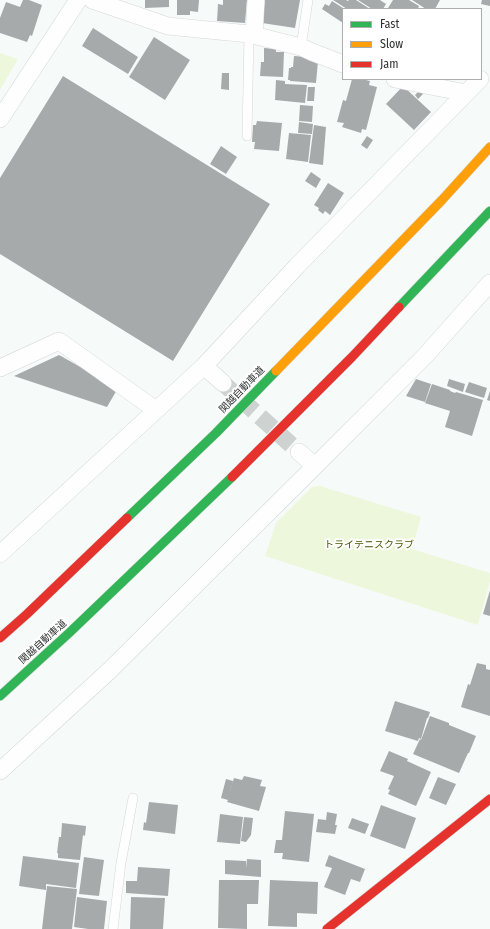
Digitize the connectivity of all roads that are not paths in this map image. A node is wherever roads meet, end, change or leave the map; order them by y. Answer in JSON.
{"nodes":[{"id":1,"x":78,"y":0,"type":"edge"},
{"id":2,"x":92,"y":0,"type":"edge"},
{"id":3,"x":256,"y":0,"type":"edge"},
{"id":4,"x":308,"y":0,"type":"edge"},
{"id":5,"x":252,"y":34,"type":"junction"},
{"id":6,"x":301,"y":47,"type":"junction"},
{"id":7,"x":342,"y":64,"type":"edge"},
{"id":8,"x":490,"y":69,"type":"edge"},
{"id":9,"x":482,"y":78,"type":"edge"},
{"id":10,"x":400,"y":80,"type":"edge"},
{"id":11,"x":480,"y":80,"type":"edge"},
{"id":12,"x":466,"y":94,"type":"junction"},
{"id":13,"x":0,"y":119,"type":"edge"},
{"id":14,"x":247,"y":136,"type":"dead end"},
{"id":15,"x":490,"y":147,"type":"edge"},
{"id":16,"x":490,"y":211,"type":"edge"},
{"id":17,"x":490,"y":283,"type":"edge"},
{"id":18,"x":204,"y":366,"type":"junction"},
{"id":19,"x":0,"y":368,"type":"edge"},
{"id":20,"x":223,"y":383,"type":"tunnel mouth"},
{"id":21,"x":156,"y":410,"type":"junction"},
{"id":22,"x":299,"y":452,"type":"tunnel mouth"},
{"id":23,"x":315,"y":466,"type":"junction"},
{"id":24,"x":0,"y":554,"type":"edge"},
{"id":25,"x":0,"y":638,"type":"edge"},
{"id":26,"x":0,"y":696,"type":"edge"},
{"id":27,"x":0,"y":771,"type":"edge"},
{"id":28,"x":133,"y":798,"type":"dead end"},
{"id":29,"x":490,"y":799,"type":"edge"},
{"id":30,"x":113,"y":929,"type":"edge"},
{"id":31,"x":327,"y":929,"type":"edge"}],
"edges":[{"from":1,"to":13,"type":"street"},
{"from":2,"to":5,"type":"street"},
{"from":3,"to":5,"type":"street"},
{"from":4,"to":6,"type":"lane"},
{"from":5,"to":6,"type":"street"},
{"from":5,"to":14,"type":"lane"},
{"from":6,"to":7,"type":"street"},
{"from":8,"to":9,"type":"street"},
{"from":10,"to":12,"type":"street"},
{"from":11,"to":12,"type":"street"},
{"from":12,"to":18,"type":"street"},
{"from":15,"to":25,"type":"main road","name":"関越自動車道"},
{"from":16,"to":26,"type":"main road","name":"関越自動車道"},
{"from":17,"to":23,"type":"street"},
{"from":18,"to":20,"type":"street"},
{"from":18,"to":21,"type":"street"},
{"from":19,"to":21,"type":"street"},
{"from":21,"to":24,"type":"street"},
{"from":22,"to":23,"type":"street"},
{"from":23,"to":27,"type":"street"},
{"from":28,"to":30,"type":"lane"},
{"from":29,"to":31,"type":"main road"}]}
